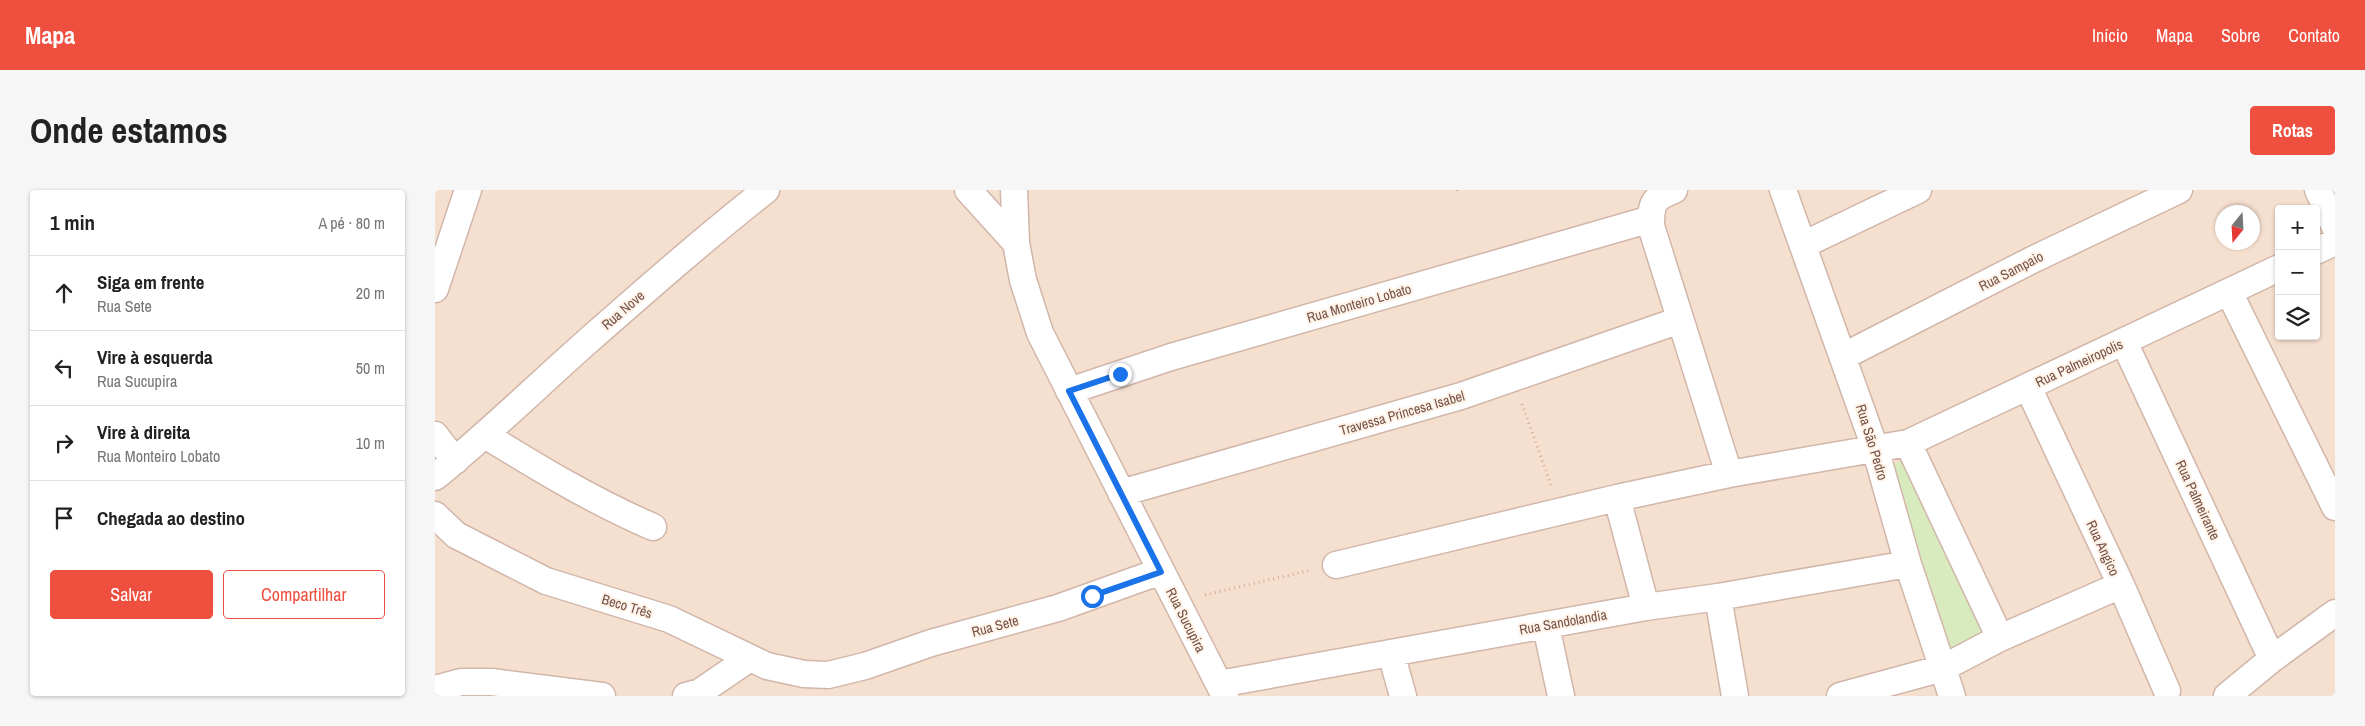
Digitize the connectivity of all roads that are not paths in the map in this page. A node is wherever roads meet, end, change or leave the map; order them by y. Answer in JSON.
{"nodes":[{"id":1,"x":468,"y":190,"type":"edge"},
{"id":2,"x":766,"y":190,"type":"edge"},
{"id":3,"x":968,"y":190,"type":"edge"},
{"id":4,"x":1014,"y":190,"type":"edge"},
{"id":5,"x":1783,"y":190,"type":"edge"},
{"id":6,"x":1919,"y":190,"type":"edge"},
{"id":7,"x":2179,"y":190,"type":"edge"},
{"id":8,"x":2318,"y":190,"type":"edge"},
{"id":9,"x":1662,"y":201,"type":"edge"},
{"id":10,"x":2335,"y":227,"type":"edge"},
{"id":11,"x":2335,"y":242,"type":"edge"},
{"id":12,"x":1016,"y":243,"type":"junction"},
{"id":13,"x":1803,"y":245,"type":"junction"},
{"id":14,"x":2318,"y":250,"type":"edge"},
{"id":15,"x":2275,"y":270,"type":"edge"},
{"id":16,"x":435,"y":289,"type":"edge"},
{"id":17,"x":2229,"y":292,"type":"junction"},
{"id":18,"x":1680,"y":320,"type":"junction"},
{"id":19,"x":2124,"y":342,"type":"junction"},
{"id":20,"x":1844,"y":356,"type":"junction"},
{"id":21,"x":2027,"y":387,"type":"junction"},
{"id":22,"x":1069,"y":391,"type":"junction"},
{"id":23,"x":435,"y":435,"type":"edge"},
{"id":24,"x":485,"y":435,"type":"junction"},
{"id":25,"x":1908,"y":443,"type":"junction"},
{"id":26,"x":1875,"y":448,"type":"junction"},
{"id":27,"x":455,"y":460,"type":"junction"},
{"id":28,"x":1729,"y":474,"type":"junction"},
{"id":29,"x":435,"y":477,"type":"edge"},
{"id":30,"x":1121,"y":493,"type":"junction"},
{"id":31,"x":1617,"y":498,"type":"junction"},
{"id":32,"x":2335,"y":507,"type":"edge"},
{"id":33,"x":435,"y":515,"type":"edge"},
{"id":34,"x":653,"y":527,"type":"dead end"},
{"id":35,"x":1908,"y":564,"type":"junction"},
{"id":36,"x":1336,"y":565,"type":"road end"},
{"id":37,"x":1161,"y":572,"type":"junction"},
{"id":38,"x":2121,"y":585,"type":"junction"},
{"id":39,"x":1718,"y":597,"type":"junction"},
{"id":40,"x":1646,"y":607,"type":"junction"},
{"id":41,"x":2335,"y":613,"type":"edge"},
{"id":42,"x":1546,"y":626,"type":"junction"},
{"id":43,"x":2000,"y":638,"type":"junction"},
{"id":44,"x":1391,"y":653,"type":"junction"},
{"id":45,"x":750,"y":658,"type":"junction"},
{"id":46,"x":2272,"y":659,"type":"junction"},
{"id":47,"x":1943,"y":668,"type":"junction"},
{"id":48,"x":829,"y":675,"type":"joint"},
{"id":49,"x":435,"y":689,"type":"edge"},
{"id":50,"x":1222,"y":690,"type":"edge"},
{"id":51,"x":2171,"y":694,"type":"edge"},
{"id":52,"x":602,"y":696,"type":"edge"},
{"id":53,"x":686,"y":696,"type":"edge"},
{"id":54,"x":1403,"y":696,"type":"edge"},
{"id":55,"x":1561,"y":696,"type":"edge"},
{"id":56,"x":1735,"y":696,"type":"edge"},
{"id":57,"x":1840,"y":696,"type":"edge"},
{"id":58,"x":1952,"y":696,"type":"edge"},
{"id":59,"x":2227,"y":696,"type":"edge"}],
"edges":[{"from":1,"to":16,"type":"street"},
{"from":2,"to":24,"type":"street","name":"Rua Nove"},
{"from":3,"to":12,"type":"street"},
{"from":4,"to":12,"type":"street","name":"Rua Sucupira"},
{"from":5,"to":13,"type":"street","name":"Rua São Pedro"},
{"from":6,"to":13,"type":"street"},
{"from":7,"to":20,"type":"street","name":"Rua Sampaio"},
{"from":8,"to":10,"type":"street"},
{"from":9,"to":18,"type":"street"},
{"from":9,"to":22,"type":"street","name":"Rua Monteiro Lobato"},
{"from":11,"to":14,"type":"street"},
{"from":12,"to":22,"type":"street","name":"Rua Sucupira"},
{"from":13,"to":20,"type":"street","name":"Rua São Pedro"},
{"from":15,"to":17,"type":"street","name":"Rua Palmeiropolis"},
{"from":17,"to":19,"type":"street","name":"Rua Palmeiropolis"},
{"from":17,"to":32,"type":"street"},
{"from":18,"to":28,"type":"street"},
{"from":18,"to":30,"type":"street","name":"Travessa Princesa Isabel"},
{"from":19,"to":21,"type":"street","name":"Rua Palmeiropolis"},
{"from":19,"to":46,"type":"street","name":"Rua Palmeirante"},
{"from":20,"to":26,"type":"street","name":"Rua São Pedro"},
{"from":21,"to":25,"type":"street","name":"Rua Palmeiropolis"},
{"from":21,"to":38,"type":"street","name":"Rua Angico"},
{"from":22,"to":30,"type":"street","name":"Rua Sucupira"},
{"from":23,"to":27,"type":"street"},
{"from":24,"to":27,"type":"street","name":"Rua Nove"},
{"from":24,"to":34,"type":"street"},
{"from":25,"to":26,"type":"street","name":"Rua Palmeiropolis"},
{"from":25,"to":43,"type":"street"},
{"from":26,"to":28,"type":"street","name":"Rua Palmeiropolis"},
{"from":26,"to":35,"type":"street","name":"Rua São Pedro"},
{"from":27,"to":29,"type":"street","name":"Rua Nove"},
{"from":28,"to":31,"type":"street","name":"Rua Palmeiropolis"},
{"from":30,"to":37,"type":"street","name":"Rua Sucupira"},
{"from":31,"to":36,"type":"street","name":"Rua Palmeiropolis"},
{"from":31,"to":40,"type":"street"},
{"from":33,"to":45,"type":"street","name":"Beco Três"},
{"from":35,"to":39,"type":"street","name":"Rua Sandolandia"},
{"from":35,"to":47,"type":"street","name":"Rua São Pedro"},
{"from":37,"to":48,"type":"street","name":"Rua Sete"},
{"from":37,"to":50,"type":"street","name":"Rua Sucupira"},
{"from":38,"to":43,"type":"street"},
{"from":38,"to":51,"type":"street","name":"Rua Angico"},
{"from":39,"to":40,"type":"street","name":"Rua Sandolandia"},
{"from":39,"to":56,"type":"street"},
{"from":40,"to":42,"type":"street","name":"Rua Sandolandia"},
{"from":41,"to":46,"type":"street"},
{"from":42,"to":44,"type":"street","name":"Rua Sandolandia"},
{"from":42,"to":55,"type":"street"},
{"from":43,"to":47,"type":"street"},
{"from":44,"to":50,"type":"street","name":"Rua Sandolandia"},
{"from":44,"to":54,"type":"street"},
{"from":45,"to":48,"type":"street","name":"Beco Três"},
{"from":45,"to":53,"type":"street"},
{"from":46,"to":59,"type":"street"},
{"from":47,"to":57,"type":"street"},
{"from":47,"to":58,"type":"street","name":"Rua São Pedro"},
{"from":49,"to":52,"type":"street"}]}
